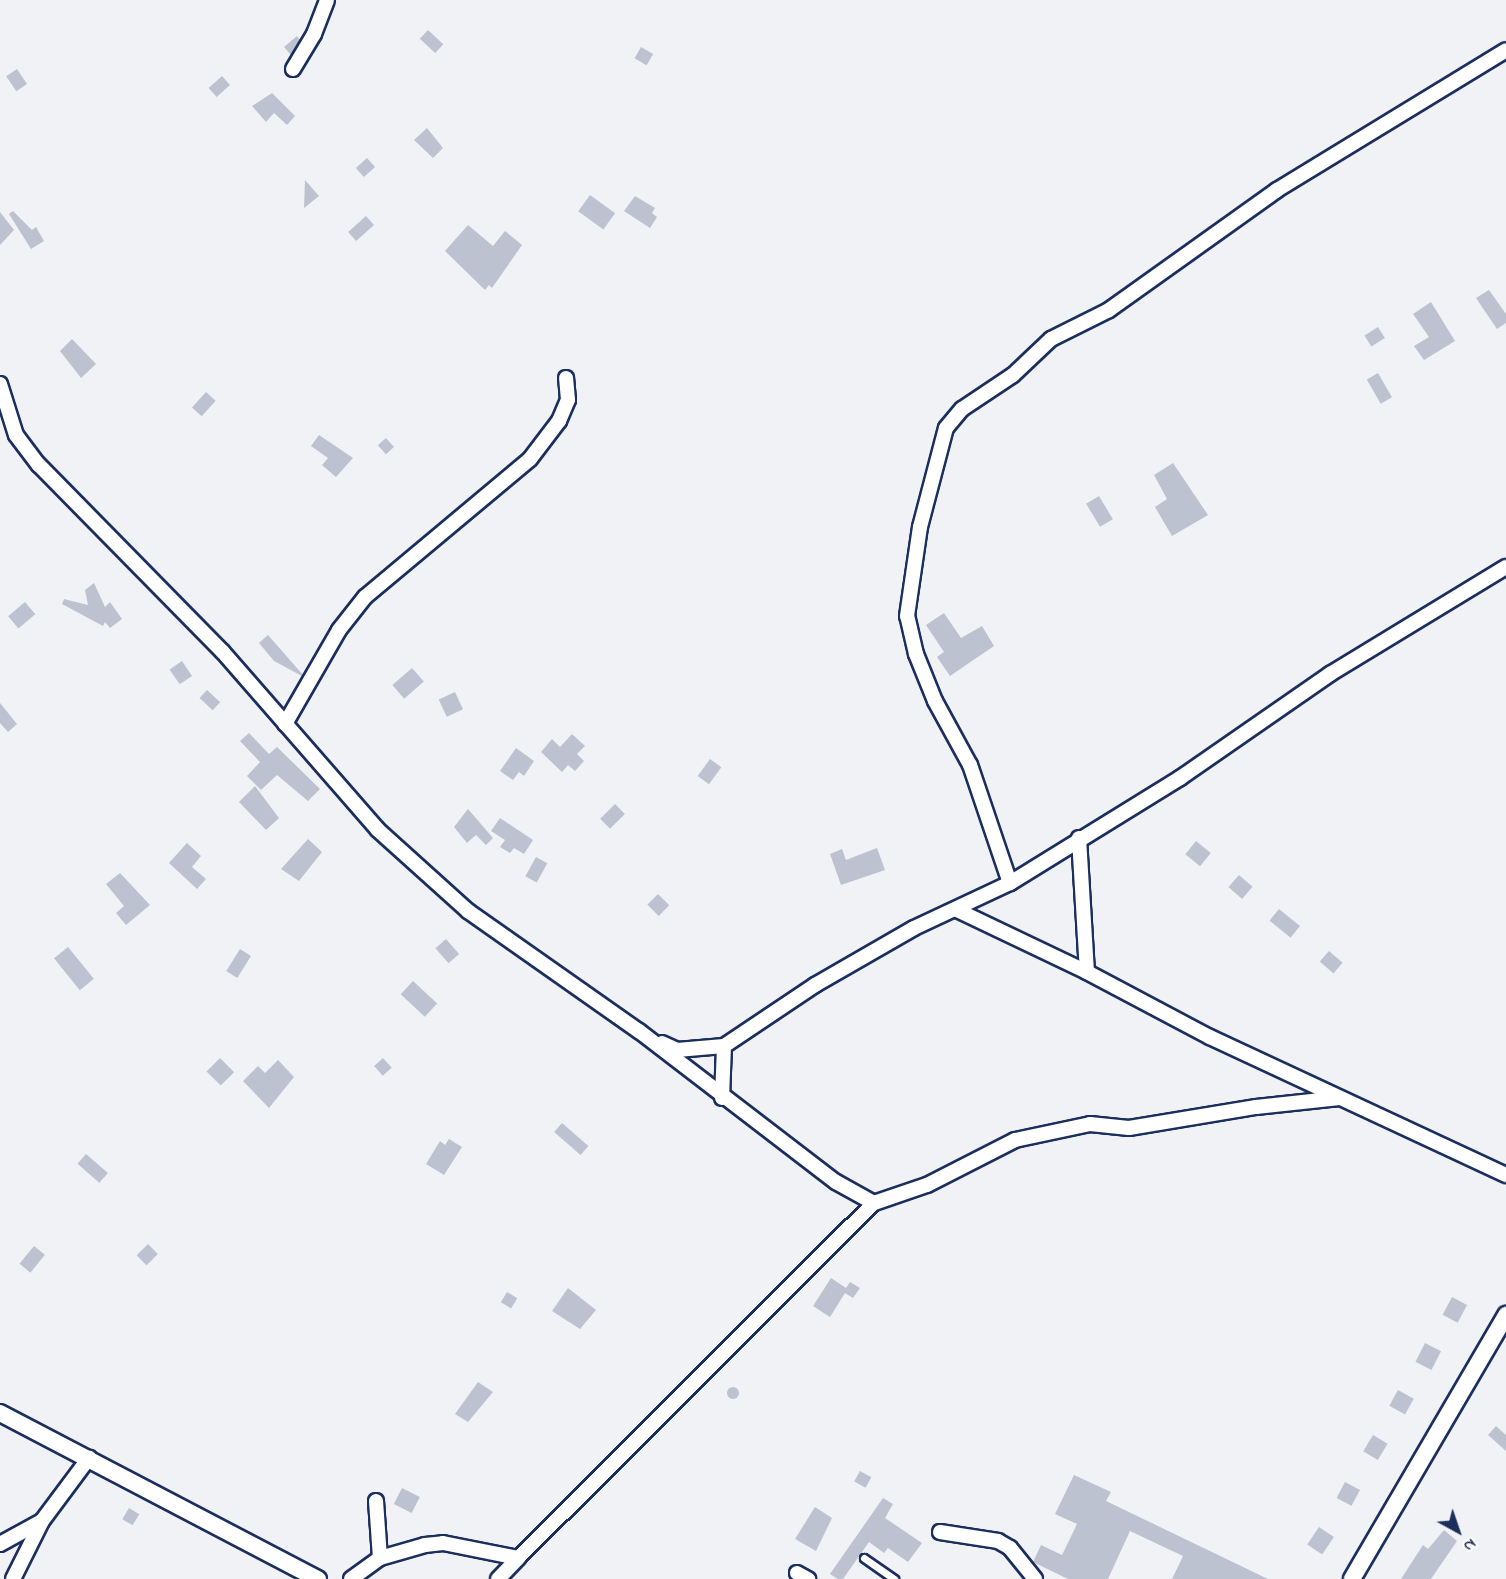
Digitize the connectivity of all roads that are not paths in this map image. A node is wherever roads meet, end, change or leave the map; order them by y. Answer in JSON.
{"nodes":[{"id":1,"x":327,"y":0,"type":"edge"},
{"id":2,"x":1506,"y":50,"type":"edge"},
{"id":3,"x":292,"y":69,"type":"dead end"},
{"id":4,"x":566,"y":378,"type":"dead end"},
{"id":5,"x":0,"y":384,"type":"edge"},
{"id":6,"x":1506,"y":567,"type":"edge"},
{"id":7,"x":285,"y":724,"type":"junction"},
{"id":8,"x":1079,"y":838,"type":"junction"},
{"id":9,"x":1010,"y":883,"type":"junction"},
{"id":10,"x":957,"y":910,"type":"junction"},
{"id":11,"x":1088,"y":972,"type":"junction"},
{"id":12,"x":639,"y":1031,"type":"junction"},
{"id":13,"x":724,"y":1046,"type":"junction"},
{"id":14,"x":722,"y":1098,"type":"junction"},
{"id":15,"x":1340,"y":1098,"type":"junction"},
{"id":16,"x":1506,"y":1175,"type":"edge"},
{"id":17,"x":874,"y":1203,"type":"junction"},
{"id":18,"x":1506,"y":1315,"type":"edge"},
{"id":19,"x":0,"y":1413,"type":"edge"},
{"id":20,"x":89,"y":1458,"type":"junction"},
{"id":21,"x":376,"y":1501,"type":"dead end"},
{"id":22,"x":42,"y":1521,"type":"junction"},
{"id":23,"x":940,"y":1532,"type":"dead end"},
{"id":24,"x":0,"y":1544,"type":"edge"},
{"id":25,"x":380,"y":1558,"type":"junction"},
{"id":26,"x":518,"y":1558,"type":"junction"},
{"id":27,"x":864,"y":1558,"type":"dead end"},
{"id":28,"x":13,"y":1579,"type":"edge"},
{"id":29,"x":318,"y":1579,"type":"edge"},
{"id":30,"x":351,"y":1579,"type":"edge"},
{"id":31,"x":498,"y":1579,"type":"edge"},
{"id":32,"x":894,"y":1579,"type":"edge"},
{"id":33,"x":1035,"y":1579,"type":"edge"},
{"id":34,"x":1352,"y":1579,"type":"edge"}],
"edges":[{"from":1,"to":3,"type":"street"},
{"from":2,"to":9,"type":"street"},
{"from":4,"to":7,"type":"street"},
{"from":5,"to":7,"type":"street"},
{"from":6,"to":8,"type":"street"},
{"from":7,"to":12,"type":"street"},
{"from":8,"to":9,"type":"street"},
{"from":8,"to":11,"type":"street"},
{"from":9,"to":10,"type":"street"},
{"from":10,"to":11,"type":"street"},
{"from":10,"to":13,"type":"street"},
{"from":11,"to":15,"type":"street"},
{"from":12,"to":13,"type":"street"},
{"from":12,"to":14,"type":"street"},
{"from":13,"to":14,"type":"street"},
{"from":14,"to":17,"type":"street"},
{"from":15,"to":16,"type":"street"},
{"from":15,"to":17,"type":"street"},
{"from":17,"to":26,"type":"street"},
{"from":18,"to":34,"type":"street"},
{"from":19,"to":20,"type":"street"},
{"from":20,"to":22,"type":"street"},
{"from":20,"to":29,"type":"street"},
{"from":21,"to":25,"type":"street"},
{"from":22,"to":24,"type":"street"},
{"from":22,"to":28,"type":"street"},
{"from":23,"to":33,"type":"street"},
{"from":25,"to":26,"type":"street"},
{"from":25,"to":30,"type":"street"},
{"from":26,"to":31,"type":"street"},
{"from":27,"to":32,"type":"lane"}]}
